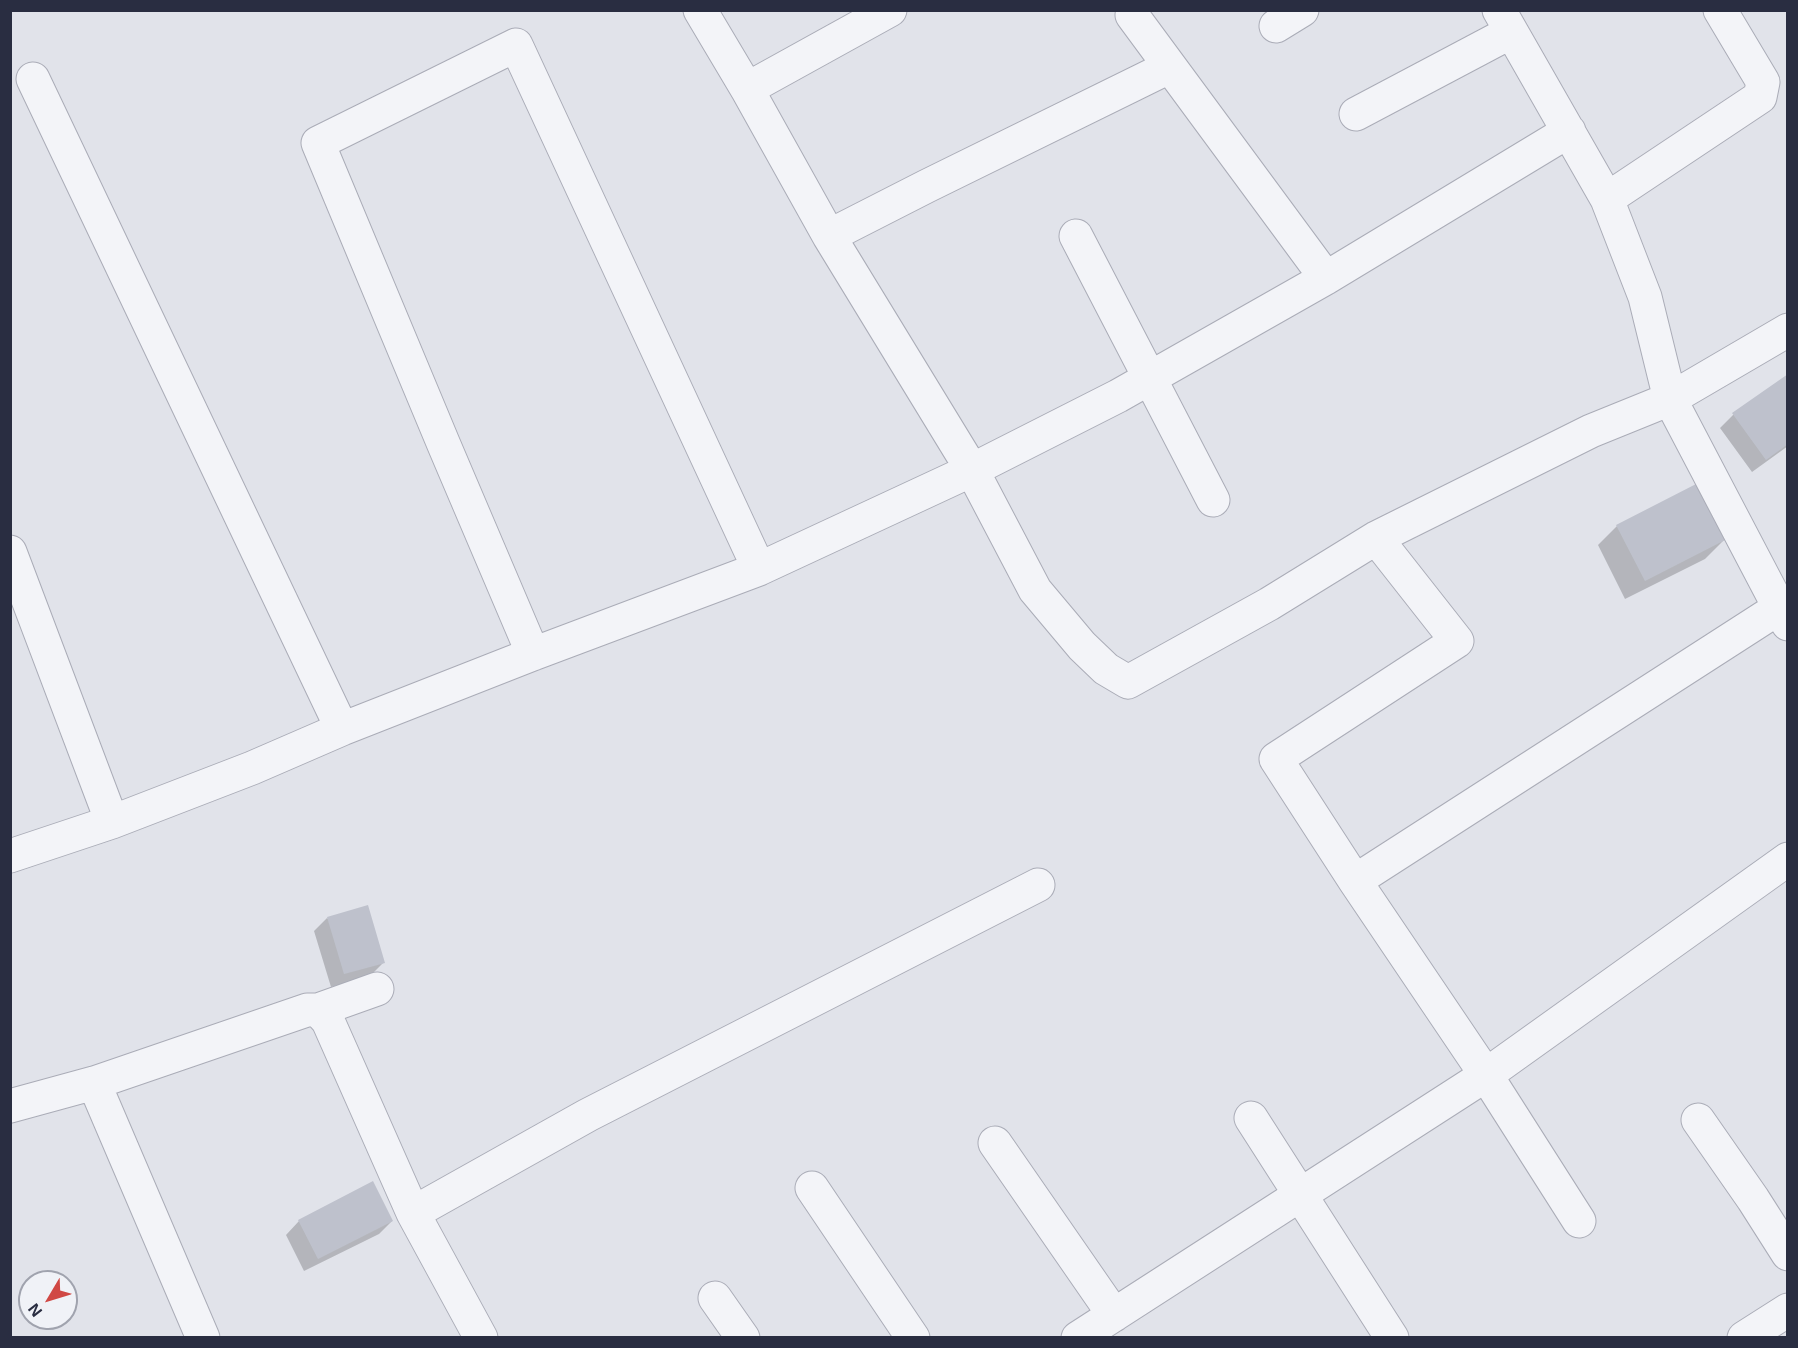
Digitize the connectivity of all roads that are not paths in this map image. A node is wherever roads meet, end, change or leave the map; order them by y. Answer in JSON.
{"nodes":[{"id":1,"x":700,"y":10,"type":"edge"},
{"id":2,"x":890,"y":10,"type":"edge"},
{"id":3,"x":1720,"y":10,"type":"edge"},
{"id":4,"x":1132,"y":15,"type":"dead end"},
{"id":5,"x":1505,"y":21,"type":"edge"},
{"id":6,"x":1170,"y":66,"type":"junction"},
{"id":7,"x":33,"y":79,"type":"dead end"},
{"id":8,"x":747,"y":89,"type":"junction"},
{"id":9,"x":1356,"y":114,"type":"dead end"},
{"id":10,"x":1569,"y":131,"type":"junction"},
{"id":11,"x":1607,"y":199,"type":"junction"},
{"id":12,"x":829,"y":236,"type":"junction"},
{"id":13,"x":1076,"y":236,"type":"dead end"},
{"id":14,"x":1326,"y":278,"type":"junction"},
{"id":15,"x":1788,"y":330,"type":"edge"},
{"id":16,"x":1149,"y":378,"type":"junction"},
{"id":17,"x":1670,"y":399,"type":"junction"},
{"id":18,"x":972,"y":470,"type":"junction"},
{"id":19,"x":1214,"y":500,"type":"dead end"},
{"id":20,"x":1376,"y":538,"type":"junction"},
{"id":21,"x":10,"y":552,"type":"edge"},
{"id":22,"x":759,"y":569,"type":"junction"},
{"id":23,"x":1784,"y":616,"type":"edge"},
{"id":24,"x":533,"y":654,"type":"junction"},
{"id":25,"x":342,"y":729,"type":"junction"},
{"id":26,"x":112,"y":822,"type":"junction"},
{"id":27,"x":10,"y":856,"type":"edge"},
{"id":28,"x":1788,"y":859,"type":"edge"},
{"id":29,"x":1355,"y":881,"type":"junction"},
{"id":30,"x":1038,"y":885,"type":"dead end"},
{"id":31,"x":377,"y":989,"type":"dead end"},
{"id":32,"x":318,"y":1010,"type":"junction"},
{"id":33,"x":1486,"y":1075,"type":"junction"},
{"id":34,"x":94,"y":1083,"type":"junction"},
{"id":35,"x":10,"y":1106,"type":"edge"},
{"id":36,"x":1251,"y":1118,"type":"dead end"},
{"id":37,"x":1698,"y":1120,"type":"dead end"},
{"id":38,"x":995,"y":1143,"type":"dead end"},
{"id":39,"x":812,"y":1188,"type":"dead end"},
{"id":40,"x":1300,"y":1196,"type":"junction"},
{"id":41,"x":413,"y":1213,"type":"junction"},
{"id":42,"x":1579,"y":1221,"type":"dead end"},
{"id":43,"x":1788,"y":1254,"type":"edge"},
{"id":44,"x":715,"y":1298,"type":"dead end"},
{"id":45,"x":1788,"y":1310,"type":"edge"},
{"id":46,"x":1114,"y":1315,"type":"junction"},
{"id":47,"x":203,"y":1338,"type":"edge"},
{"id":48,"x":481,"y":1338,"type":"edge"},
{"id":49,"x":743,"y":1338,"type":"edge"},
{"id":50,"x":913,"y":1338,"type":"edge"},
{"id":51,"x":1078,"y":1338,"type":"edge"},
{"id":52,"x":1392,"y":1338,"type":"edge"},
{"id":53,"x":1744,"y":1338,"type":"edge"}],
"edges":[{"from":1,"to":8,"type":"street"},
{"from":2,"to":8,"type":"street"},
{"from":3,"to":11,"type":"street"},
{"from":4,"to":6,"type":"street"},
{"from":5,"to":9,"type":"street"},
{"from":5,"to":10,"type":"street"},
{"from":6,"to":12,"type":"street"},
{"from":6,"to":14,"type":"street"},
{"from":7,"to":25,"type":"street"},
{"from":8,"to":12,"type":"street"},
{"from":10,"to":11,"type":"street"},
{"from":10,"to":14,"type":"street"},
{"from":11,"to":17,"type":"street"},
{"from":12,"to":18,"type":"street"},
{"from":13,"to":16,"type":"street"},
{"from":14,"to":16,"type":"street"},
{"from":15,"to":17,"type":"street"},
{"from":16,"to":18,"type":"street"},
{"from":16,"to":19,"type":"street"},
{"from":17,"to":20,"type":"street"},
{"from":17,"to":23,"type":"street"},
{"from":18,"to":20,"type":"street"},
{"from":18,"to":22,"type":"street"},
{"from":20,"to":29,"type":"street"},
{"from":21,"to":26,"type":"street"},
{"from":22,"to":24,"type":"street"},
{"from":22,"to":24,"type":"street"},
{"from":23,"to":29,"type":"street"},
{"from":24,"to":25,"type":"street"},
{"from":25,"to":26,"type":"street"},
{"from":26,"to":27,"type":"street"},
{"from":28,"to":33,"type":"street"},
{"from":29,"to":33,"type":"street"},
{"from":30,"to":41,"type":"street"},
{"from":31,"to":32,"type":"street"},
{"from":32,"to":34,"type":"street"},
{"from":32,"to":41,"type":"street"},
{"from":33,"to":40,"type":"street"},
{"from":33,"to":42,"type":"street"},
{"from":34,"to":35,"type":"street"},
{"from":34,"to":47,"type":"street"},
{"from":36,"to":40,"type":"street"},
{"from":37,"to":43,"type":"street"},
{"from":38,"to":46,"type":"street"},
{"from":39,"to":50,"type":"street"},
{"from":40,"to":46,"type":"street"},
{"from":40,"to":52,"type":"street"},
{"from":41,"to":48,"type":"street"},
{"from":44,"to":49,"type":"street"},
{"from":45,"to":53,"type":"street"},
{"from":46,"to":51,"type":"street"}]}
